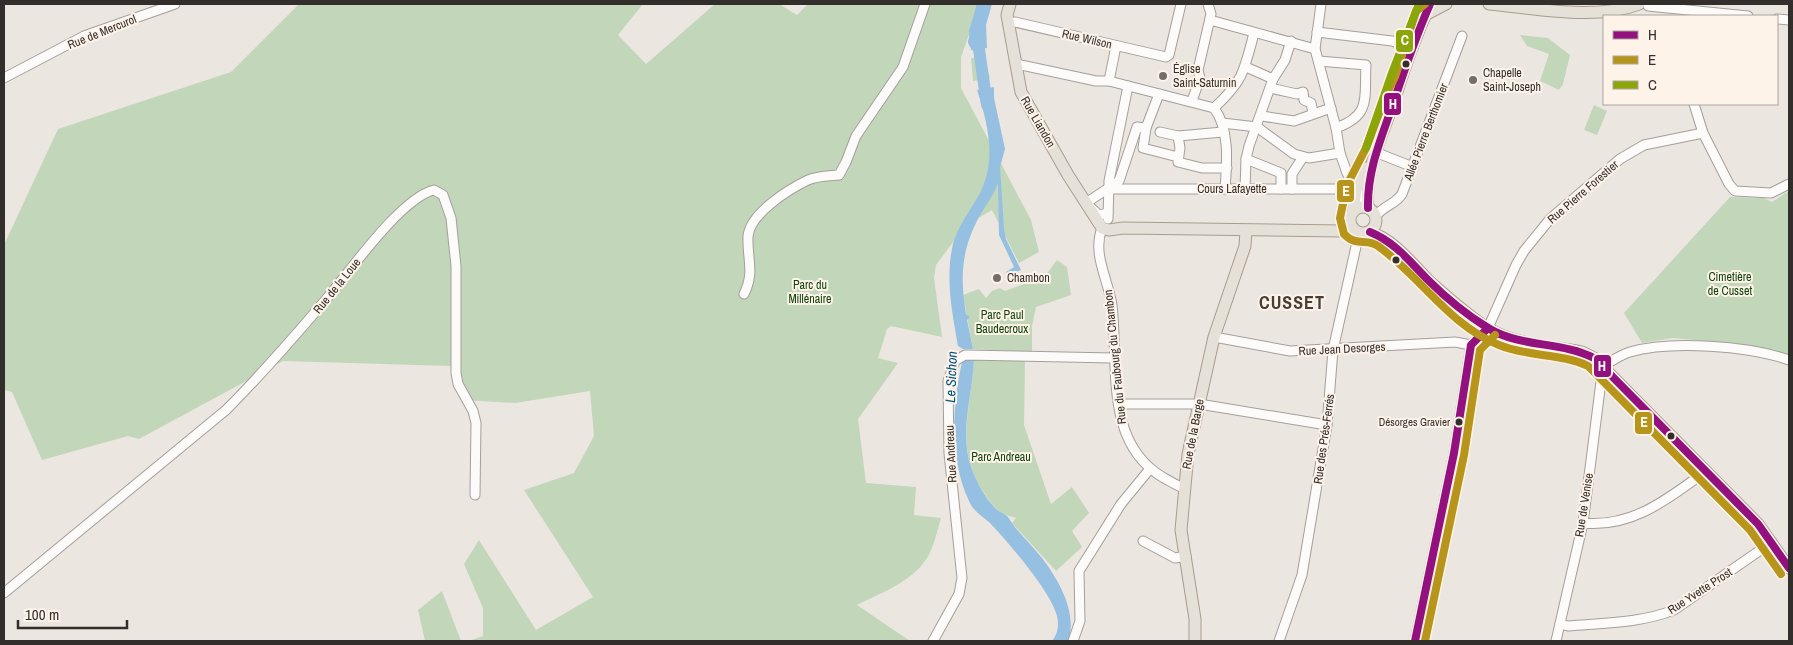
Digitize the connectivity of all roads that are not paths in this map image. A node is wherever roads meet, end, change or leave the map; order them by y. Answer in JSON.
{"nodes":[{"id":1,"x":175,"y":4,"type":"edge"},
{"id":2,"x":925,"y":4,"type":"edge"},
{"id":3,"x":1010,"y":4,"type":"edge"},
{"id":4,"x":1182,"y":4,"type":"edge"},
{"id":5,"x":1208,"y":4,"type":"edge"},
{"id":6,"x":1321,"y":4,"type":"edge"},
{"id":7,"x":1446,"y":4,"type":"edge"},
{"id":8,"x":1489,"y":4,"type":"edge"},
{"id":9,"x":1644,"y":5,"type":"edge"},
{"id":10,"x":1427,"y":9,"type":"edge"},
{"id":11,"x":1654,"y":15,"type":"edge"},
{"id":12,"x":1739,"y":15,"type":"edge"},
{"id":13,"x":1210,"y":20,"type":"junction"},
{"id":14,"x":1009,"y":23,"type":"junction"},
{"id":15,"x":1317,"y":32,"type":"junction"},
{"id":16,"x":1254,"y":33,"type":"junction"},
{"id":17,"x":1462,"y":36,"type":"dead end"},
{"id":18,"x":1291,"y":41,"type":"junction"},
{"id":19,"x":1116,"y":46,"type":"junction"},
{"id":20,"x":1413,"y":48,"type":"junction"},
{"id":21,"x":1315,"y":49,"type":"junction"},
{"id":22,"x":1319,"y":61,"type":"junction"},
{"id":23,"x":1016,"y":64,"type":"junction"},
{"id":24,"x":1246,"y":67,"type":"junction"},
{"id":25,"x":4,"y":78,"type":"edge"},
{"id":26,"x":1108,"y":81,"type":"junction"},
{"id":27,"x":1272,"y":84,"type":"junction"},
{"id":28,"x":1128,"y":86,"type":"junction"},
{"id":29,"x":1160,"y":94,"type":"junction"},
{"id":30,"x":1192,"y":101,"type":"junction"},
{"id":31,"x":1694,"y":105,"type":"edge"},
{"id":32,"x":1214,"y":108,"type":"junction"},
{"id":33,"x":1331,"y":108,"type":"junction"},
{"id":34,"x":1313,"y":113,"type":"junction"},
{"id":35,"x":1262,"y":116,"type":"junction"},
{"id":36,"x":1257,"y":127,"type":"junction"},
{"id":37,"x":1146,"y":128,"type":"junction"},
{"id":38,"x":1223,"y":128,"type":"junction"},
{"id":39,"x":1336,"y":128,"type":"junction"},
{"id":40,"x":1160,"y":132,"type":"dead end"},
{"id":41,"x":1703,"y":133,"type":"junction"},
{"id":42,"x":1178,"y":136,"type":"junction"},
{"id":43,"x":1375,"y":152,"type":"junction"},
{"id":44,"x":1340,"y":153,"type":"junction"},
{"id":45,"x":1174,"y":156,"type":"dead end"},
{"id":46,"x":1303,"y":157,"type":"junction"},
{"id":47,"x":1246,"y":160,"type":"junction"},
{"id":48,"x":1413,"y":167,"type":"junction"},
{"id":49,"x":1227,"y":168,"type":"junction"},
{"id":50,"x":1789,"y":184,"type":"edge"},
{"id":51,"x":1109,"y":189,"type":"junction"},
{"id":52,"x":1225,"y":189,"type":"junction"},
{"id":53,"x":1245,"y":189,"type":"junction"},
{"id":54,"x":1282,"y":189,"type":"junction"},
{"id":55,"x":1292,"y":189,"type":"junction"},
{"id":56,"x":1356,"y":189,"type":"junction"},
{"id":57,"x":1086,"y":203,"type":"junction"},
{"id":58,"x":1372,"y":213,"type":"junction"},
{"id":59,"x":1106,"y":220,"type":"junction"},
{"id":60,"x":1357,"y":225,"type":"junction"},
{"id":61,"x":1246,"y":231,"type":"junction"},
{"id":62,"x":1415,"y":265,"type":"junction"},
{"id":63,"x":744,"y":294,"type":"dead end"},
{"id":64,"x":1488,"y":328,"type":"junction"},
{"id":65,"x":1502,"y":336,"type":"junction"},
{"id":66,"x":1214,"y":337,"type":"junction"},
{"id":67,"x":1471,"y":346,"type":"junction"},
{"id":68,"x":1333,"y":350,"type":"junction"},
{"id":69,"x":1113,"y":358,"type":"junction"},
{"id":70,"x":1789,"y":360,"type":"edge"},
{"id":71,"x":1603,"y":366,"type":"junction"},
{"id":72,"x":1120,"y":404,"type":"junction"},
{"id":73,"x":1199,"y":404,"type":"junction"},
{"id":74,"x":1327,"y":425,"type":"junction"},
{"id":75,"x":1149,"y":470,"type":"junction"},
{"id":76,"x":1706,"y":471,"type":"junction"},
{"id":77,"x":1184,"y":488,"type":"junction"},
{"id":78,"x":475,"y":495,"type":"dead end"},
{"id":79,"x":1583,"y":523,"type":"junction"},
{"id":80,"x":1144,"y":540,"type":"dead end"},
{"id":81,"x":1772,"y":542,"type":"junction"},
{"id":82,"x":1186,"y":556,"type":"junction"},
{"id":83,"x":1789,"y":568,"type":"edge"},
{"id":84,"x":4,"y":594,"type":"edge"},
{"id":85,"x":1560,"y":624,"type":"junction"},
{"id":86,"x":933,"y":641,"type":"edge"},
{"id":87,"x":1073,"y":641,"type":"edge"},
{"id":88,"x":1195,"y":641,"type":"edge"},
{"id":89,"x":1278,"y":641,"type":"edge"},
{"id":90,"x":1415,"y":641,"type":"edge"},
{"id":91,"x":1556,"y":641,"type":"edge"}],
"edges":[{"from":1,"to":25,"type":"street","name":"Rue de Mercurol"},
{"from":2,"to":63,"type":"street"},
{"from":3,"to":14,"type":"main road","name":"Rue Liandon"},
{"from":4,"to":19,"type":"street","name":"Rue Wilson"},
{"from":5,"to":13,"type":"street"},
{"from":6,"to":15,"type":"street"},
{"from":7,"to":10,"type":"main road"},
{"from":8,"to":9,"type":"main road"},
{"from":9,"to":11,"type":"street"},
{"from":9,"to":12,"type":"street"},
{"from":10,"to":20,"type":"main road"},
{"from":13,"to":16,"type":"street"},
{"from":13,"to":30,"type":"street"},
{"from":14,"to":19,"type":"street","name":"Rue Wilson"},
{"from":14,"to":23,"type":"main road","name":"Rue Liandon"},
{"from":15,"to":20,"type":"street"},
{"from":15,"to":21,"type":"street"},
{"from":16,"to":18,"type":"street"},
{"from":16,"to":24,"type":"street"},
{"from":17,"to":48,"type":"street","name":"Allée Pierre Berthomier"},
{"from":18,"to":21,"type":"street"},
{"from":18,"to":27,"type":"street"},
{"from":19,"to":26,"type":"street"},
{"from":20,"to":43,"type":"main road"},
{"from":21,"to":22,"type":"street"},
{"from":22,"to":33,"type":"street"},
{"from":22,"to":39,"type":"street"},
{"from":23,"to":26,"type":"street"},
{"from":23,"to":57,"type":"main road","name":"Rue Liandon"},
{"from":24,"to":27,"type":"street"},
{"from":24,"to":32,"type":"street"},
{"from":26,"to":28,"type":"street"},
{"from":27,"to":34,"type":"street"},
{"from":27,"to":35,"type":"street"},
{"from":28,"to":29,"type":"street"},
{"from":28,"to":51,"type":"street","name":"Rue du Faubourg du Chambon"},
{"from":29,"to":30,"type":"street"},
{"from":29,"to":37,"type":"street"},
{"from":30,"to":32,"type":"street"},
{"from":31,"to":41,"type":"street"},
{"from":32,"to":38,"type":"street"},
{"from":33,"to":34,"type":"street"},
{"from":33,"to":39,"type":"street"},
{"from":34,"to":35,"type":"street"},
{"from":35,"to":36,"type":"street"},
{"from":36,"to":38,"type":"street"},
{"from":36,"to":46,"type":"street"},
{"from":36,"to":47,"type":"street"},
{"from":37,"to":45,"type":"street"},
{"from":37,"to":51,"type":"street"},
{"from":38,"to":42,"type":"street"},
{"from":38,"to":49,"type":"street"},
{"from":39,"to":44,"type":"street"},
{"from":40,"to":42,"type":"street"},
{"from":41,"to":50,"type":"street"},
{"from":41,"to":64,"type":"street","name":"Rue Pierre Forestier"},
{"from":42,"to":49,"type":"street"},
{"from":43,"to":48,"type":"street"},
{"from":43,"to":56,"type":"main road"},
{"from":43,"to":58,"type":"main road"},
{"from":44,"to":46,"type":"street"},
{"from":44,"to":56,"type":"street"},
{"from":46,"to":55,"type":"street"},
{"from":47,"to":53,"type":"street"},
{"from":47,"to":54,"type":"street"},
{"from":48,"to":58,"type":"street","name":"Allée Pierre Berthomier"},
{"from":49,"to":52,"type":"street"},
{"from":51,"to":52,"type":"street","name":"Cours Lafayette"},
{"from":51,"to":57,"type":"street"},
{"from":51,"to":59,"type":"street","name":"Rue du Faubourg du Chambon"},
{"from":52,"to":53,"type":"street","name":"Cours Lafayette"},
{"from":53,"to":54,"type":"street","name":"Cours Lafayette"},
{"from":54,"to":55,"type":"street","name":"Cours Lafayette"},
{"from":55,"to":56,"type":"street","name":"Cours Lafayette"},
{"from":56,"to":58,"type":"street"},
{"from":56,"to":60,"type":"main road"},
{"from":57,"to":59,"type":"main road","name":"Rue Liandon"},
{"from":58,"to":60,"type":"main road"},
{"from":58,"to":60,"type":"main road"},
{"from":58,"to":62,"type":"main road"},
{"from":59,"to":61,"type":"main road"},
{"from":59,"to":69,"type":"street","name":"Rue du Faubourg du Chambon"},
{"from":60,"to":61,"type":"main road"},
{"from":60,"to":62,"type":"main road"},
{"from":60,"to":68,"type":"street","name":"Rue des Prés-Ferrés"},
{"from":61,"to":66,"type":"main road","name":"Rue de la Barge"},
{"from":62,"to":64,"type":"main road"},
{"from":64,"to":65,"type":"main road"},
{"from":64,"to":67,"type":"street","name":"Rue Pierre Forestier"},
{"from":65,"to":67,"type":"street"},
{"from":65,"to":71,"type":"main road"},
{"from":66,"to":68,"type":"street","name":"Rue Jean Desorges"},
{"from":66,"to":73,"type":"main road","name":"Rue de la Barge"},
{"from":67,"to":68,"type":"street","name":"Rue Jean Desorges"},
{"from":67,"to":90,"type":"street"},
{"from":68,"to":74,"type":"street","name":"Rue des Prés-Ferrés"},
{"from":69,"to":72,"type":"street","name":"Rue du Faubourg du Chambon"},
{"from":69,"to":86,"type":"street","name":"Rue Andreau"},
{"from":70,"to":71,"type":"street"},
{"from":71,"to":76,"type":"main road"},
{"from":71,"to":79,"type":"street","name":"Rue de Venise"},
{"from":72,"to":73,"type":"street"},
{"from":72,"to":75,"type":"street","name":"Rue du Faubourg du Chambon"},
{"from":73,"to":74,"type":"street"},
{"from":73,"to":77,"type":"main road","name":"Rue de la Barge"},
{"from":74,"to":89,"type":"street","name":"Rue des Prés-Ferrés"},
{"from":75,"to":77,"type":"street","name":"Rue du Faubourg du Chambon"},
{"from":75,"to":87,"type":"street"},
{"from":76,"to":79,"type":"street"},
{"from":76,"to":81,"type":"main road"},
{"from":77,"to":82,"type":"main road","name":"Rue de la Barge"},
{"from":78,"to":84,"type":"street","name":"Rue de la Loue"},
{"from":79,"to":85,"type":"street","name":"Rue de Venise"},
{"from":80,"to":82,"type":"street"},
{"from":81,"to":83,"type":"main road"},
{"from":81,"to":85,"type":"street","name":"Rue Yvette Prost"},
{"from":82,"to":88,"type":"main road","name":"Rue de la Barge"},
{"from":85,"to":91,"type":"street","name":"Rue de Venise"}]}
